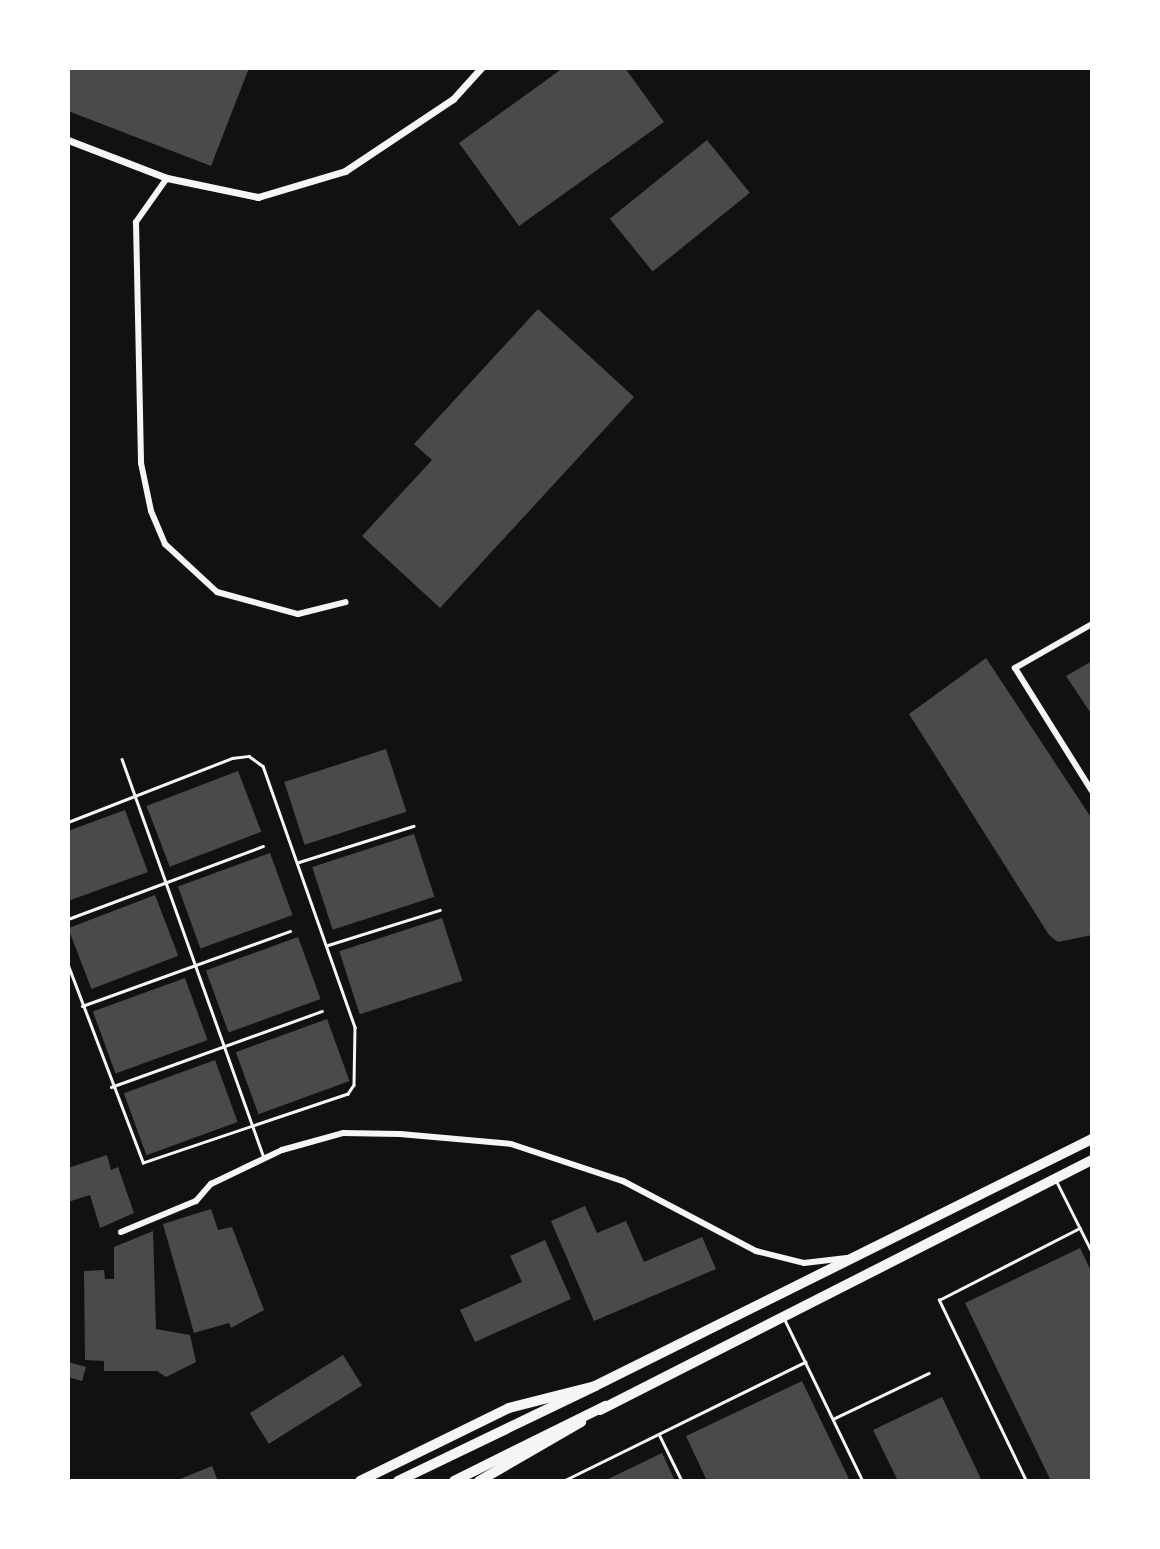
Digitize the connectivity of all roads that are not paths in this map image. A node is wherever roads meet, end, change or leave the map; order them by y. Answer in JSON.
{"nodes":[{"id":1,"x":481,"y":68,"type":"edge"},
{"id":2,"x":68,"y":140,"type":"edge"},
{"id":3,"x":167,"y":178,"type":"junction"},
{"id":4,"x":345,"y":602,"type":"dead end"},
{"id":5,"x":1092,"y":624,"type":"edge"},
{"id":6,"x":122,"y":759,"type":"dead end"},
{"id":7,"x":1092,"y":791,"type":"edge"},
{"id":8,"x":135,"y":796,"type":"junction"},
{"id":9,"x":68,"y":822,"type":"edge"},
{"id":10,"x":413,"y":826,"type":"dead end"},
{"id":11,"x":263,"y":846,"type":"dead end"},
{"id":12,"x":299,"y":862,"type":"junction"},
{"id":13,"x":166,"y":883,"type":"junction"},
{"id":14,"x":440,"y":910,"type":"dead end"},
{"id":15,"x":68,"y":919,"type":"edge"},
{"id":16,"x":290,"y":931,"type":"dead end"},
{"id":17,"x":328,"y":945,"type":"junction"},
{"id":18,"x":195,"y":965,"type":"junction"},
{"id":19,"x":68,"y":967,"type":"edge"},
{"id":20,"x":82,"y":1006,"type":"junction"},
{"id":21,"x":322,"y":1012,"type":"dead end"},
{"id":22,"x":224,"y":1046,"type":"junction"},
{"id":23,"x":111,"y":1087,"type":"junction"},
{"id":24,"x":253,"y":1127,"type":"junction"},
{"id":25,"x":1092,"y":1139,"type":"edge"},
{"id":26,"x":264,"y":1158,"type":"junction"},
{"id":27,"x":1092,"y":1160,"type":"edge"},
{"id":28,"x":1055,"y":1178,"type":"junction"},
{"id":29,"x":1080,"y":1228,"type":"junction"},
{"id":30,"x":121,"y":1232,"type":"dead end"},
{"id":31,"x":1092,"y":1251,"type":"edge"},
{"id":32,"x":870,"y":1255,"type":"junction"},
{"id":33,"x":783,"y":1317,"type":"junction"},
{"id":34,"x":806,"y":1362,"type":"junction"},
{"id":35,"x":929,"y":1373,"type":"dead end"},
{"id":36,"x":596,"y":1386,"type":"junction"},
{"id":37,"x":605,"y":1406,"type":"junction"},
{"id":38,"x":833,"y":1419,"type":"junction"},
{"id":39,"x":659,"y":1434,"type":"junction"},
{"id":40,"x":360,"y":1481,"type":"edge"},
{"id":41,"x":398,"y":1481,"type":"edge"},
{"id":42,"x":454,"y":1481,"type":"edge"},
{"id":43,"x":479,"y":1481,"type":"edge"},
{"id":44,"x":563,"y":1481,"type":"edge"},
{"id":45,"x":682,"y":1481,"type":"edge"},
{"id":46,"x":863,"y":1481,"type":"edge"},
{"id":47,"x":1026,"y":1481,"type":"edge"}],
"edges":[{"from":1,"to":3,"type":"street"},
{"from":2,"to":3,"type":"street"},
{"from":3,"to":4,"type":"street"},
{"from":5,"to":7,"type":"street"},
{"from":6,"to":8,"type":"lane"},
{"from":8,"to":9,"type":"lane"},
{"from":8,"to":12,"type":"lane"},
{"from":8,"to":13,"type":"lane"},
{"from":10,"to":12,"type":"lane"},
{"from":11,"to":13,"type":"lane"},
{"from":12,"to":17,"type":"lane"},
{"from":13,"to":15,"type":"lane"},
{"from":13,"to":18,"type":"lane"},
{"from":14,"to":17,"type":"lane"},
{"from":16,"to":18,"type":"lane"},
{"from":17,"to":24,"type":"lane"},
{"from":18,"to":20,"type":"lane"},
{"from":18,"to":22,"type":"lane"},
{"from":19,"to":20,"type":"lane"},
{"from":20,"to":23,"type":"lane"},
{"from":21,"to":22,"type":"lane"},
{"from":22,"to":23,"type":"lane"},
{"from":22,"to":24,"type":"lane"},
{"from":23,"to":24,"type":"lane"},
{"from":24,"to":26,"type":"lane"},
{"from":25,"to":32,"type":"main road"},
{"from":26,"to":30,"type":"street"},
{"from":26,"to":32,"type":"street"},
{"from":27,"to":28,"type":"main road"},
{"from":28,"to":29,"type":"lane"},
{"from":28,"to":33,"type":"main road"},
{"from":29,"to":31,"type":"lane"},
{"from":29,"to":47,"type":"lane"},
{"from":32,"to":36,"type":"main road"},
{"from":33,"to":34,"type":"lane"},
{"from":33,"to":37,"type":"main road"},
{"from":34,"to":38,"type":"lane"},
{"from":34,"to":39,"type":"lane"},
{"from":35,"to":38,"type":"lane"},
{"from":36,"to":40,"type":"main road"},
{"from":36,"to":41,"type":"main road"},
{"from":37,"to":42,"type":"main road"},
{"from":37,"to":43,"type":"main road"},
{"from":38,"to":46,"type":"lane"},
{"from":39,"to":44,"type":"lane"},
{"from":39,"to":45,"type":"lane"}]}
